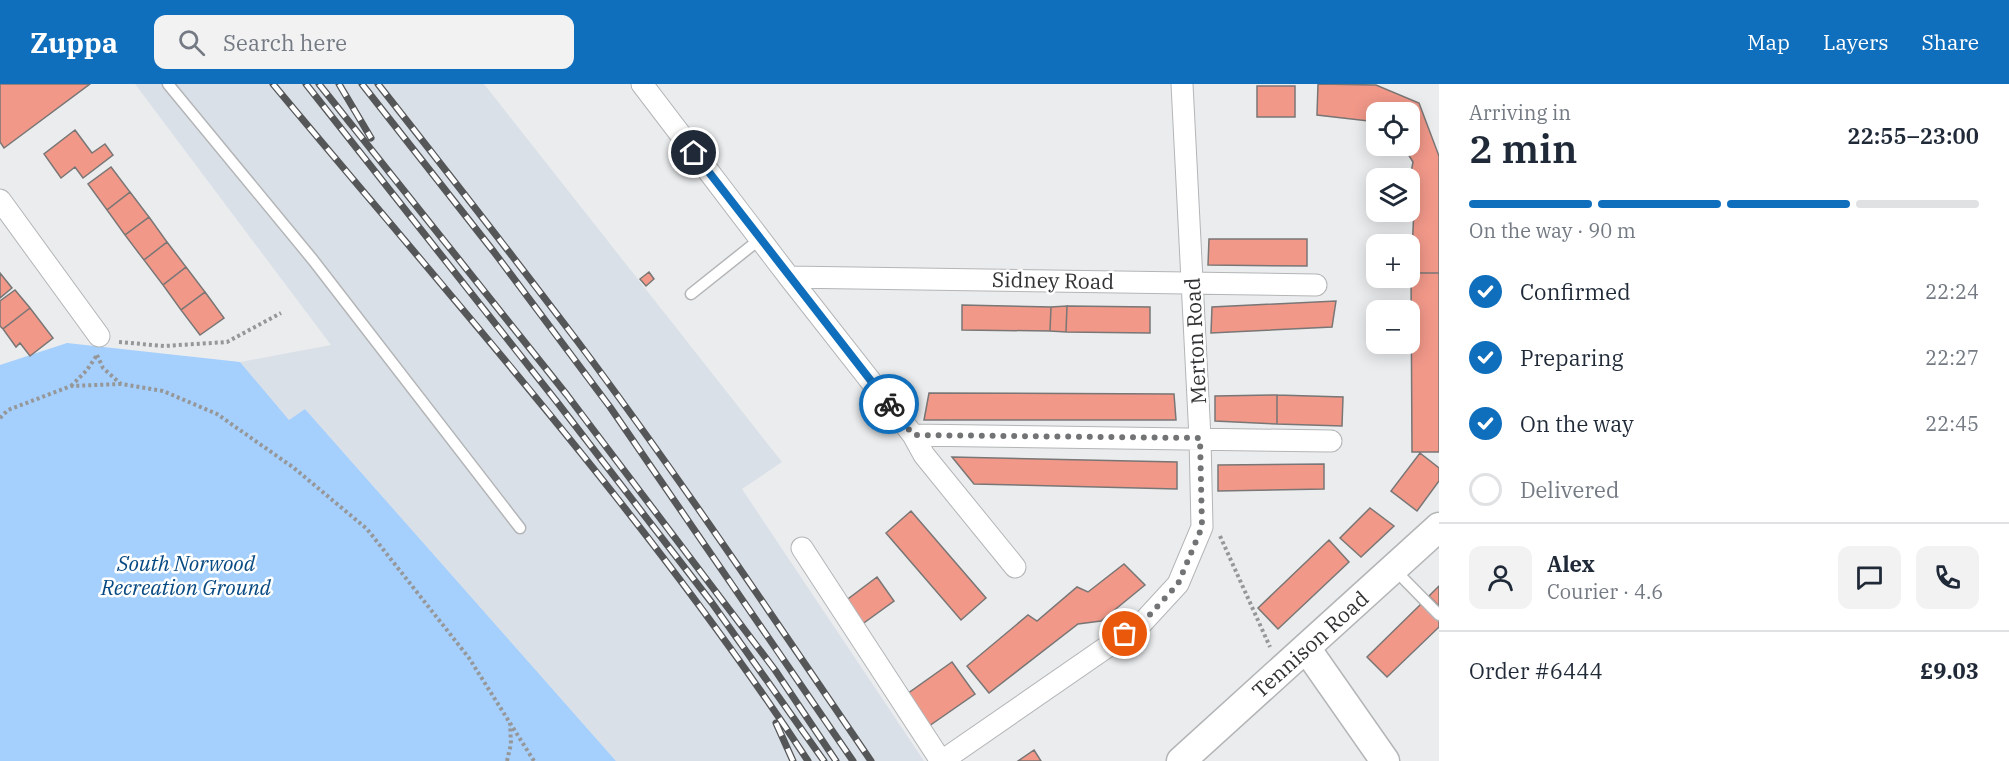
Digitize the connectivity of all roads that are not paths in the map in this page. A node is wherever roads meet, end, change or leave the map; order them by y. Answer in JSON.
{"nodes":[{"id":1,"x":168,"y":84,"type":"edge"},
{"id":2,"x":642,"y":84,"type":"edge"},
{"id":3,"x":1182,"y":84,"type":"edge"},
{"id":4,"x":0,"y":200,"type":"edge"},
{"id":5,"x":760,"y":239,"type":"junction"},
{"id":6,"x":789,"y":277,"type":"junction"},
{"id":7,"x":1192,"y":282,"type":"junction"},
{"id":8,"x":1316,"y":285,"type":"dead end"},
{"id":9,"x":691,"y":294,"type":"dead end"},
{"id":10,"x":98,"y":345,"type":"road end"},
{"id":11,"x":913,"y":435,"type":"junction"},
{"id":12,"x":1200,"y":438,"type":"junction"},
{"id":13,"x":1331,"y":441,"type":"dead end"},
{"id":14,"x":1439,"y":527,"type":"edge"},
{"id":15,"x":520,"y":528,"type":"dead end"},
{"id":16,"x":802,"y":548,"type":"dead end"},
{"id":17,"x":1015,"y":567,"type":"dead end"},
{"id":18,"x":1394,"y":568,"type":"junction"},
{"id":19,"x":1439,"y":615,"type":"edge"},
{"id":20,"x":1306,"y":648,"type":"junction"},
{"id":21,"x":941,"y":761,"type":"edge"},
{"id":22,"x":1181,"y":761,"type":"edge"},
{"id":23,"x":1385,"y":761,"type":"edge"}],
"edges":[{"from":1,"to":15,"type":"lane"},
{"from":2,"to":5,"type":"street"},
{"from":3,"to":7,"type":"street","name":"Merton Road"},
{"from":4,"to":10,"type":"street"},
{"from":5,"to":6,"type":"street"},
{"from":5,"to":9,"type":"lane"},
{"from":6,"to":7,"type":"street","name":"Sidney Road"},
{"from":6,"to":11,"type":"street"},
{"from":7,"to":8,"type":"street","name":"Sidney Road"},
{"from":7,"to":12,"type":"street","name":"Merton Road"},
{"from":11,"to":12,"type":"street"},
{"from":11,"to":17,"type":"street"},
{"from":12,"to":13,"type":"street"},
{"from":12,"to":21,"type":"street","name":"Merton Road"},
{"from":14,"to":18,"type":"street","name":"Tennison Road"},
{"from":16,"to":21,"type":"street","name":"Merton Road"},
{"from":18,"to":19,"type":"lane"},
{"from":18,"to":20,"type":"street","name":"Tennison Road"},
{"from":20,"to":22,"type":"street","name":"Tennison Road"},
{"from":20,"to":23,"type":"street"}]}
